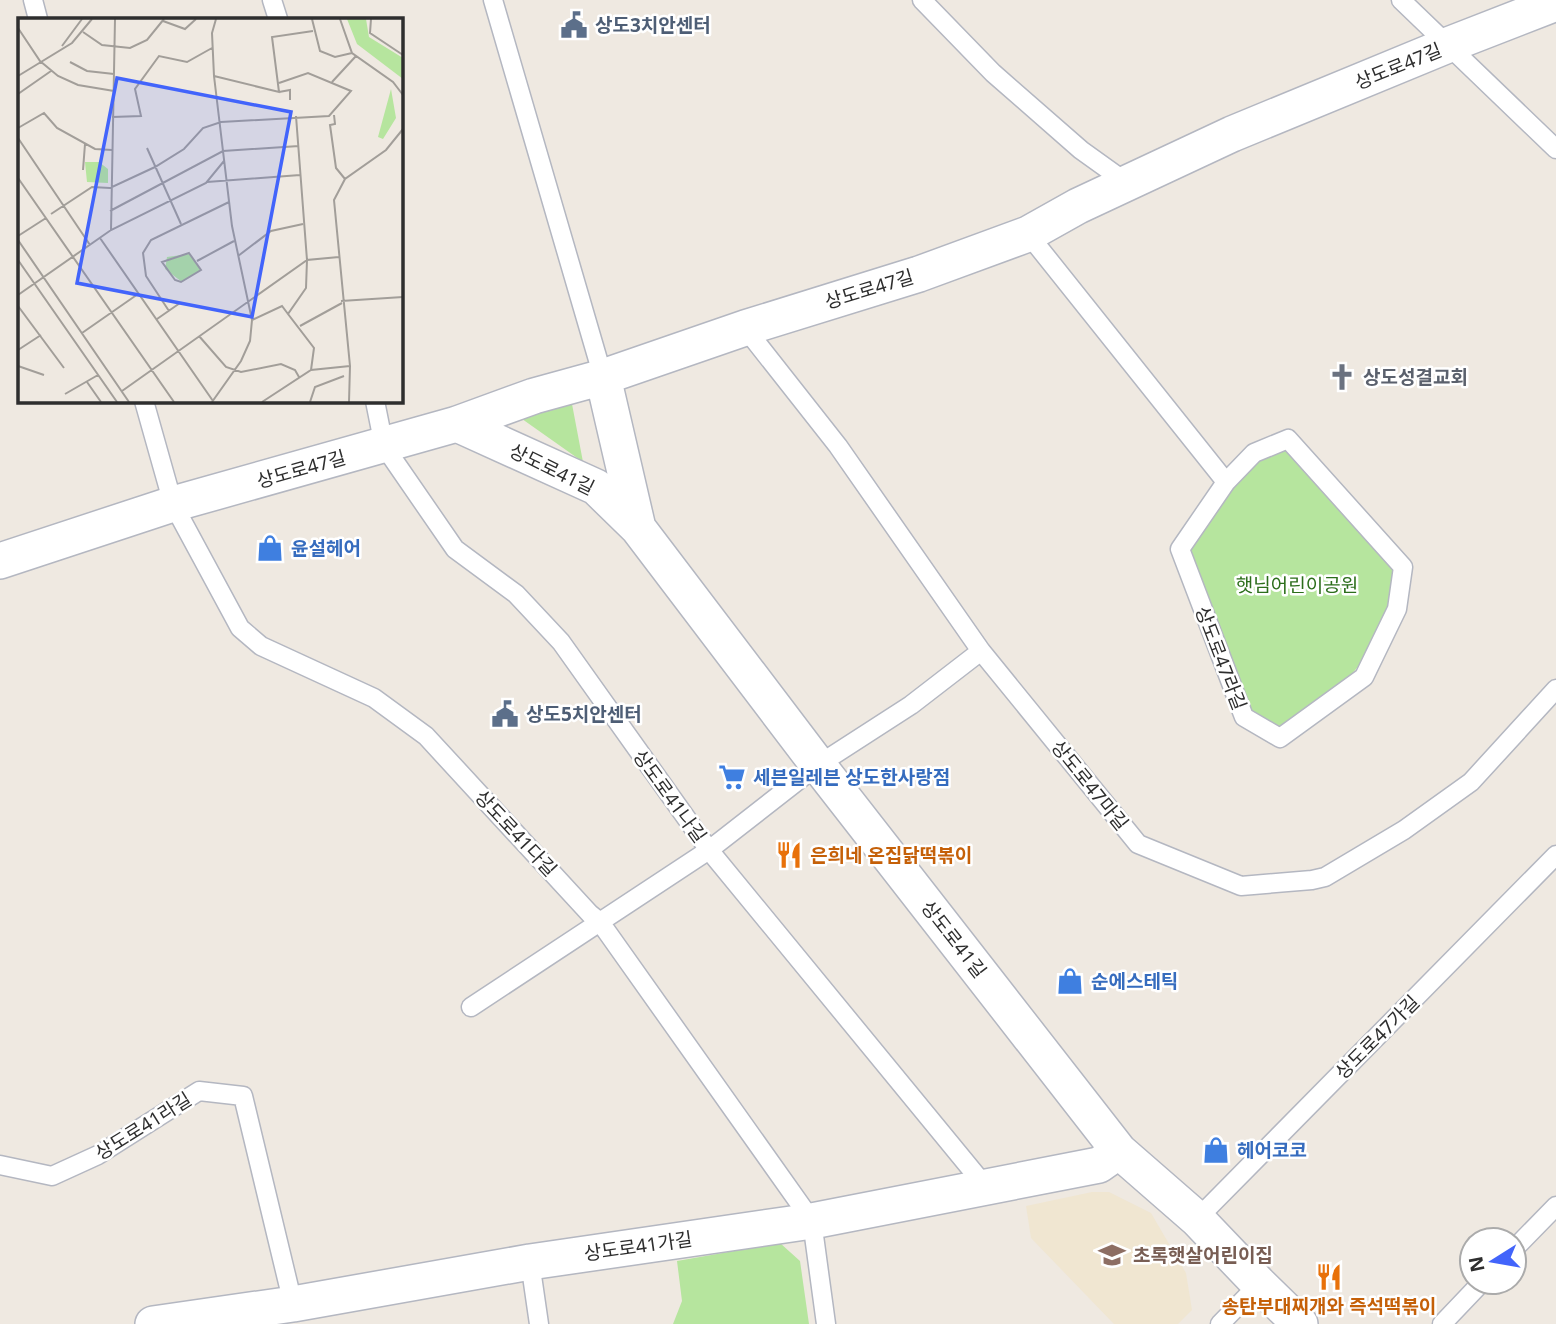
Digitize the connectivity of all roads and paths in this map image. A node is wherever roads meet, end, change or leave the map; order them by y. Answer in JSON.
{"nodes":[{"id":1,"x":33,"y":0,"type":"edge"},
{"id":2,"x":272,"y":0,"type":"edge"},
{"id":3,"x":493,"y":0,"type":"edge"},
{"id":4,"x":922,"y":0,"type":"edge"},
{"id":5,"x":1401,"y":0,"type":"edge"},
{"id":6,"x":1556,"y":3,"type":"edge"},
{"id":7,"x":38,"y":18,"type":"edge"},
{"id":8,"x":278,"y":18,"type":"edge"},
{"id":9,"x":1448,"y":45,"type":"junction"},
{"id":10,"x":1556,"y":149,"type":"edge"},
{"id":11,"x":1127,"y":183,"type":"junction"},
{"id":12,"x":1028,"y":233,"type":"junction"},
{"id":13,"x":745,"y":328,"type":"junction"},
{"id":14,"x":603,"y":377,"type":"junction"},
{"id":15,"x":144,"y":402,"type":"edge"},
{"id":16,"x":375,"y":402,"type":"edge"},
{"id":17,"x":457,"y":424,"type":"junction"},
{"id":18,"x":384,"y":446,"type":"junction"},
{"id":19,"x":1226,"y":482,"type":"junction"},
{"id":20,"x":173,"y":504,"type":"junction"},
{"id":21,"x":638,"y":528,"type":"junction"},
{"id":22,"x":0,"y":561,"type":"edge"},
{"id":23,"x":981,"y":651,"type":"junction"},
{"id":24,"x":1556,"y":690,"type":"edge"},
{"id":25,"x":818,"y":765,"type":"junction"},
{"id":26,"x":709,"y":850,"type":"junction"},
{"id":27,"x":1554,"y":860,"type":"edge"},
{"id":28,"x":600,"y":922,"type":"junction"},
{"id":29,"x":471,"y":1007,"type":"dead end"},
{"id":30,"x":1119,"y":1151,"type":"junction"},
{"id":31,"x":0,"y":1165,"type":"edge"},
{"id":32,"x":985,"y":1186,"type":"junction"},
{"id":33,"x":1556,"y":1206,"type":"edge"},
{"id":34,"x":1197,"y":1219,"type":"junction"},
{"id":35,"x":812,"y":1221,"type":"junction"},
{"id":36,"x":1528,"y":1235,"type":"edge"},
{"id":37,"x":530,"y":1262,"type":"junction"},
{"id":38,"x":1259,"y":1284,"type":"junction"},
{"id":39,"x":1468,"y":1296,"type":"edge"},
{"id":40,"x":293,"y":1304,"type":"junction"},
{"id":41,"x":153,"y":1324,"type":"edge"},
{"id":42,"x":539,"y":1324,"type":"edge"},
{"id":43,"x":826,"y":1324,"type":"edge"},
{"id":44,"x":1220,"y":1324,"type":"edge"},
{"id":45,"x":1300,"y":1324,"type":"edge"},
{"id":46,"x":1441,"y":1324,"type":"edge"}],
"edges":[{"from":1,"to":7,"type":"lane"},
{"from":2,"to":8,"type":"lane"},
{"from":3,"to":14,"type":"lane"},
{"from":4,"to":11,"type":"lane"},
{"from":5,"to":9,"type":"lane"},
{"from":6,"to":9,"type":"street","name":"상도로47길"},
{"from":9,"to":10,"type":"lane"},
{"from":9,"to":11,"type":"street","name":"상도로47길"},
{"from":11,"to":12,"type":"street","name":"상도로47길"},
{"from":12,"to":13,"type":"street","name":"상도로47길"},
{"from":12,"to":19,"type":"lane"},
{"from":13,"to":14,"type":"street","name":"상도로47길"},
{"from":13,"to":23,"type":"lane","name":"상도로47마길"},
{"from":14,"to":17,"type":"street","name":"상도로47길"},
{"from":14,"to":21,"type":"street","name":"상도로41길"},
{"from":15,"to":20,"type":"lane","name":"상도로41다길"},
{"from":16,"to":18,"type":"lane","name":"상도로41나길"},
{"from":17,"to":18,"type":"street","name":"상도로47길"},
{"from":17,"to":21,"type":"street","name":"상도로41길"},
{"from":18,"to":20,"type":"street","name":"상도로47길"},
{"from":18,"to":26,"type":"lane","name":"상도로41나길"},
{"from":19,"to":19,"type":"lane","name":"상도로47라길"},
{"from":20,"to":22,"type":"street","name":"상도로47길"},
{"from":20,"to":28,"type":"lane","name":"상도로41다길"},
{"from":21,"to":25,"type":"street","name":"상도로41길"},
{"from":23,"to":24,"type":"lane","name":"상도로47마길"},
{"from":23,"to":25,"type":"lane"},
{"from":25,"to":26,"type":"lane"},
{"from":25,"to":30,"type":"street","name":"상도로41길"},
{"from":26,"to":28,"type":"lane"},
{"from":26,"to":32,"type":"lane","name":"상도로41나길"},
{"from":27,"to":34,"type":"lane","name":"상도로47가길"},
{"from":28,"to":29,"type":"lane"},
{"from":28,"to":35,"type":"lane","name":"상도로41다길"},
{"from":30,"to":32,"type":"street","name":"상도로41가길"},
{"from":30,"to":34,"type":"street","name":"상도로41길"},
{"from":31,"to":40,"type":"lane","name":"상도로41라길"},
{"from":32,"to":35,"type":"street","name":"상도로41가길"},
{"from":33,"to":36,"type":"lane"},
{"from":34,"to":38,"type":"street","name":"상도로41길"},
{"from":35,"to":37,"type":"street","name":"상도로41가길"},
{"from":35,"to":43,"type":"lane"},
{"from":37,"to":40,"type":"street","name":"상도로41가길"},
{"from":37,"to":42,"type":"lane"},
{"from":38,"to":44,"type":"lane"},
{"from":38,"to":45,"type":"street","name":"상도로41길"},
{"from":39,"to":46,"type":"lane"},
{"from":40,"to":41,"type":"street","name":"상도로41가길"}]}
